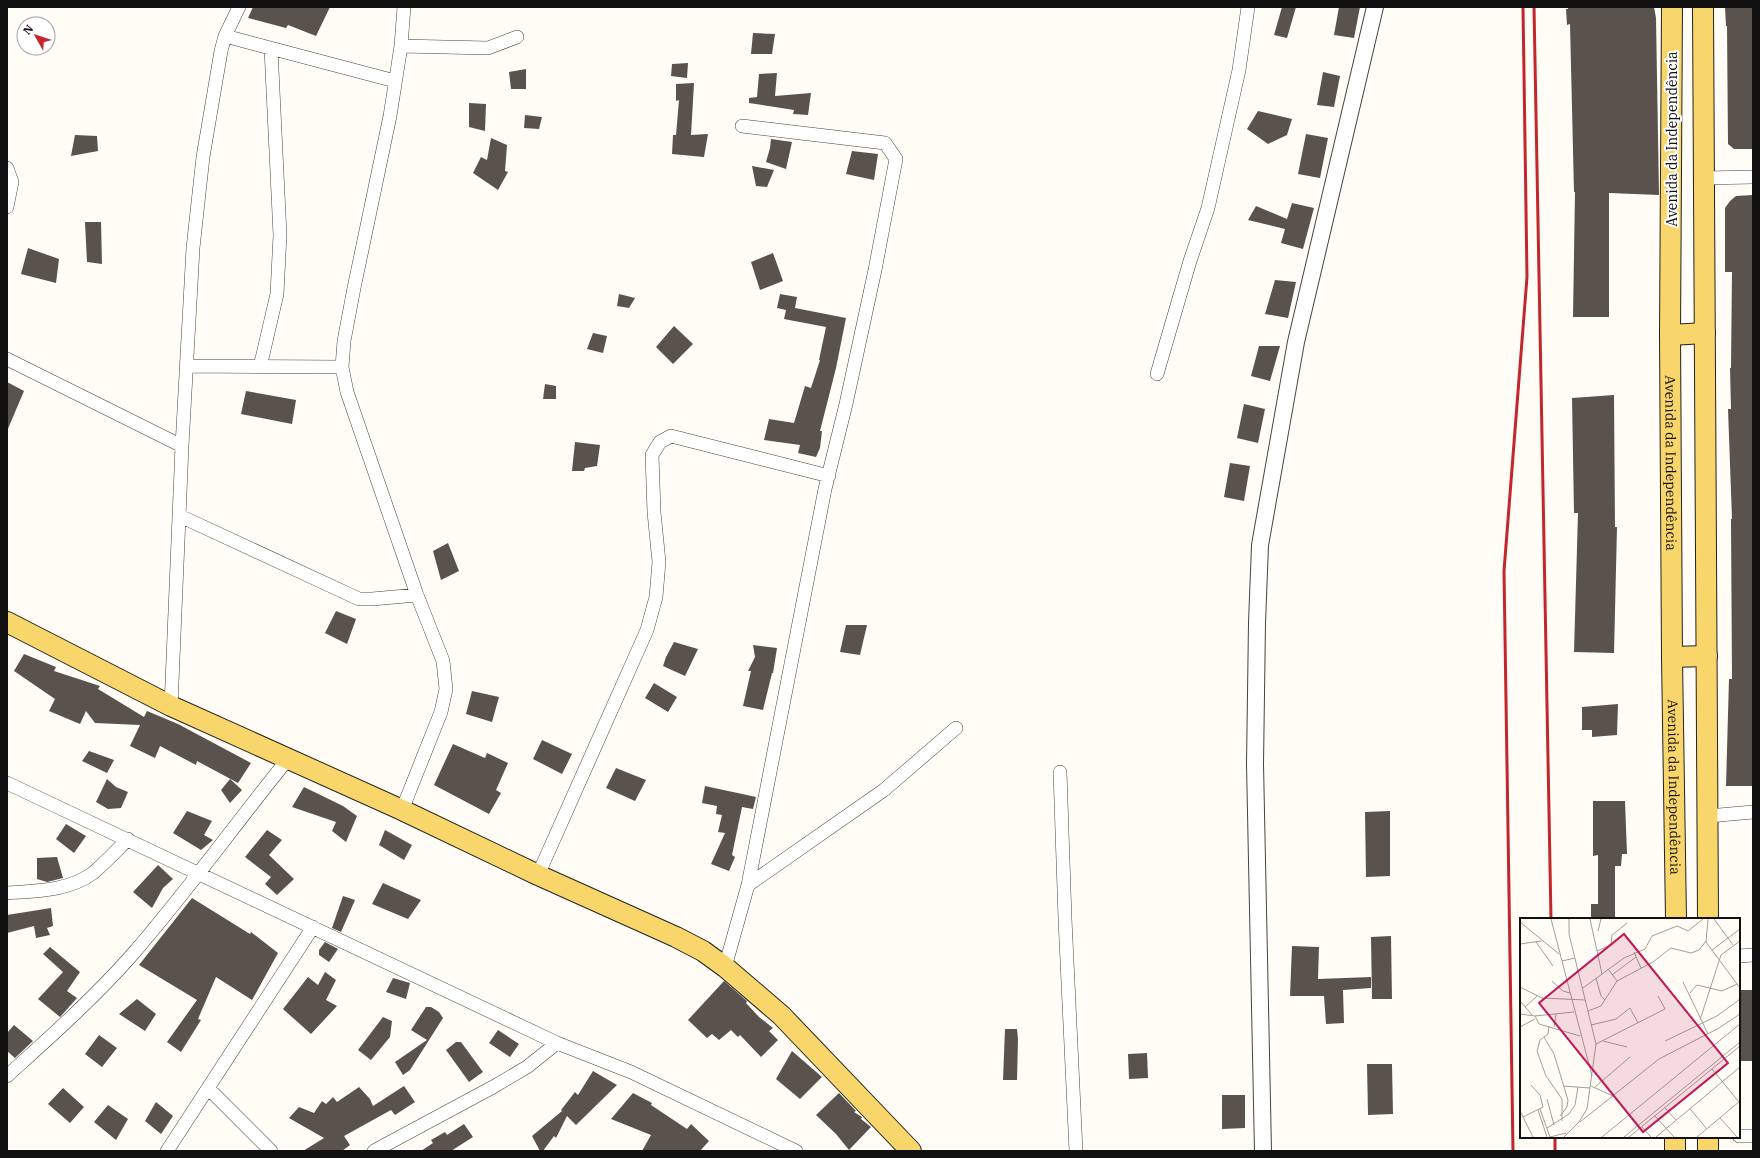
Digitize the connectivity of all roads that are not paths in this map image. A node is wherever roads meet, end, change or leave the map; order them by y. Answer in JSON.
{"nodes":[{"id":1,"x":239,"y":7,"type":"edge"},
{"id":2,"x":404,"y":7,"type":"edge"},
{"id":3,"x":1248,"y":7,"type":"edge"},
{"id":4,"x":1375,"y":7,"type":"edge"},
{"id":5,"x":1703,"y":14,"type":"edge"},
{"id":6,"x":1672,"y":15,"type":"edge"},
{"id":7,"x":225,"y":36,"type":"junction"},
{"id":8,"x":517,"y":38,"type":"dead end"},
{"id":9,"x":401,"y":46,"type":"junction"},
{"id":10,"x":271,"y":49,"type":"junction"},
{"id":11,"x":395,"y":82,"type":"junction"},
{"id":12,"x":742,"y":126,"type":"dead end"},
{"id":13,"x":7,"y":168,"type":"edge"},
{"id":14,"x":1753,"y":177,"type":"edge"},
{"id":15,"x":1705,"y":178,"type":"junction"},
{"id":16,"x":7,"y":207,"type":"edge"},
{"id":17,"x":1705,"y":333,"type":"junction"},
{"id":18,"x":1670,"y":335,"type":"junction"},
{"id":19,"x":7,"y":359,"type":"edge"},
{"id":20,"x":187,"y":366,"type":"junction"},
{"id":21,"x":260,"y":367,"type":"junction"},
{"id":22,"x":342,"y":367,"type":"junction"},
{"id":23,"x":1157,"y":374,"type":"dead end"},
{"id":24,"x":182,"y":446,"type":"junction"},
{"id":25,"x":829,"y":476,"type":"junction"},
{"id":26,"x":180,"y":516,"type":"junction"},
{"id":27,"x":417,"y":595,"type":"junction"},
{"id":28,"x":7,"y":622,"type":"edge"},
{"id":29,"x":1708,"y":656,"type":"junction"},
{"id":30,"x":1672,"y":657,"type":"junction"},
{"id":31,"x":171,"y":706,"type":"junction"},
{"id":32,"x":956,"y":728,"type":"dead end"},
{"id":33,"x":288,"y":759,"type":"junction"},
{"id":34,"x":1060,"y":772,"type":"dead end"},
{"id":35,"x":7,"y":783,"type":"edge"},
{"id":36,"x":402,"y":810,"type":"junction"},
{"id":37,"x":1753,"y":812,"type":"edge"},
{"id":38,"x":1708,"y":816,"type":"junction"},
{"id":39,"x":128,"y":839,"type":"junction"},
{"id":40,"x":198,"y":875,"type":"junction"},
{"id":41,"x":538,"y":876,"type":"junction"},
{"id":42,"x":748,"y":885,"type":"junction"},
{"id":43,"x":7,"y":893,"type":"edge"},
{"id":44,"x":1676,"y":918,"type":"edge"},
{"id":45,"x":1708,"y":918,"type":"edge"},
{"id":46,"x":313,"y":927,"type":"junction"},
{"id":47,"x":1753,"y":955,"type":"edge"},
{"id":48,"x":1740,"y":956,"type":"edge"},
{"id":49,"x":725,"y":967,"type":"junction"},
{"id":50,"x":557,"y":1043,"type":"junction"},
{"id":51,"x":7,"y":1076,"type":"edge"},
{"id":52,"x":208,"y":1088,"type":"junction"},
{"id":53,"x":1740,"y":1136,"type":"edge"},
{"id":54,"x":1753,"y":1136,"type":"edge"},
{"id":55,"x":1675,"y":1138,"type":"edge"},
{"id":56,"x":1708,"y":1138,"type":"edge"},
{"id":57,"x":166,"y":1151,"type":"edge"},
{"id":58,"x":271,"y":1151,"type":"edge"},
{"id":59,"x":374,"y":1151,"type":"edge"},
{"id":60,"x":796,"y":1151,"type":"edge"},
{"id":61,"x":911,"y":1151,"type":"edge"},
{"id":62,"x":1076,"y":1151,"type":"edge"},
{"id":63,"x":1262,"y":1151,"type":"edge"},
{"id":64,"x":1675,"y":1151,"type":"edge"},
{"id":65,"x":1708,"y":1151,"type":"edge"}],
"edges":[{"from":1,"to":7,"type":"street"},
{"from":2,"to":9,"type":"street"},
{"from":3,"to":23,"type":"street"},
{"from":4,"to":63,"type":"street"},
{"from":5,"to":6,"type":"main road"},
{"from":5,"to":15,"type":"main road"},
{"from":6,"to":18,"type":"main road","name":"Avenida da Independência"},
{"from":7,"to":10,"type":"street"},
{"from":7,"to":20,"type":"street"},
{"from":8,"to":9,"type":"street"},
{"from":9,"to":11,"type":"street"},
{"from":10,"to":11,"type":"street"},
{"from":10,"to":21,"type":"street"},
{"from":11,"to":22,"type":"street"},
{"from":12,"to":25,"type":"street"},
{"from":13,"to":16,"type":"street"},
{"from":14,"to":15,"type":"street"},
{"from":15,"to":17,"type":"main road"},
{"from":17,"to":18,"type":"main road"},
{"from":17,"to":29,"type":"main road"},
{"from":18,"to":30,"type":"main road","name":"Avenida da Independência"},
{"from":19,"to":24,"type":"street"},
{"from":20,"to":21,"type":"street"},
{"from":20,"to":24,"type":"street"},
{"from":21,"to":22,"type":"street"},
{"from":22,"to":27,"type":"street"},
{"from":24,"to":26,"type":"street"},
{"from":25,"to":41,"type":"street"},
{"from":25,"to":42,"type":"street"},
{"from":26,"to":27,"type":"street"},
{"from":26,"to":31,"type":"street"},
{"from":27,"to":36,"type":"street"},
{"from":28,"to":31,"type":"main road"},
{"from":29,"to":30,"type":"main road"},
{"from":29,"to":38,"type":"main road"},
{"from":30,"to":44,"type":"main road","name":"Avenida da Independência"},
{"from":31,"to":33,"type":"main road"},
{"from":32,"to":42,"type":"street"},
{"from":33,"to":36,"type":"main road"},
{"from":33,"to":40,"type":"street"},
{"from":34,"to":62,"type":"street"},
{"from":35,"to":39,"type":"street"},
{"from":36,"to":41,"type":"main road"},
{"from":37,"to":38,"type":"street"},
{"from":38,"to":45,"type":"main road"},
{"from":39,"to":40,"type":"street"},
{"from":39,"to":43,"type":"street"},
{"from":40,"to":46,"type":"street"},
{"from":40,"to":51,"type":"street"},
{"from":41,"to":49,"type":"main road"},
{"from":42,"to":49,"type":"street"},
{"from":46,"to":50,"type":"street"},
{"from":46,"to":52,"type":"street"},
{"from":47,"to":48,"type":"street"},
{"from":49,"to":61,"type":"main road"},
{"from":50,"to":59,"type":"street"},
{"from":50,"to":60,"type":"street"},
{"from":52,"to":57,"type":"street"},
{"from":52,"to":58,"type":"street"},
{"from":53,"to":54,"type":"street"},
{"from":55,"to":64,"type":"main road"},
{"from":56,"to":65,"type":"main road"}]}
